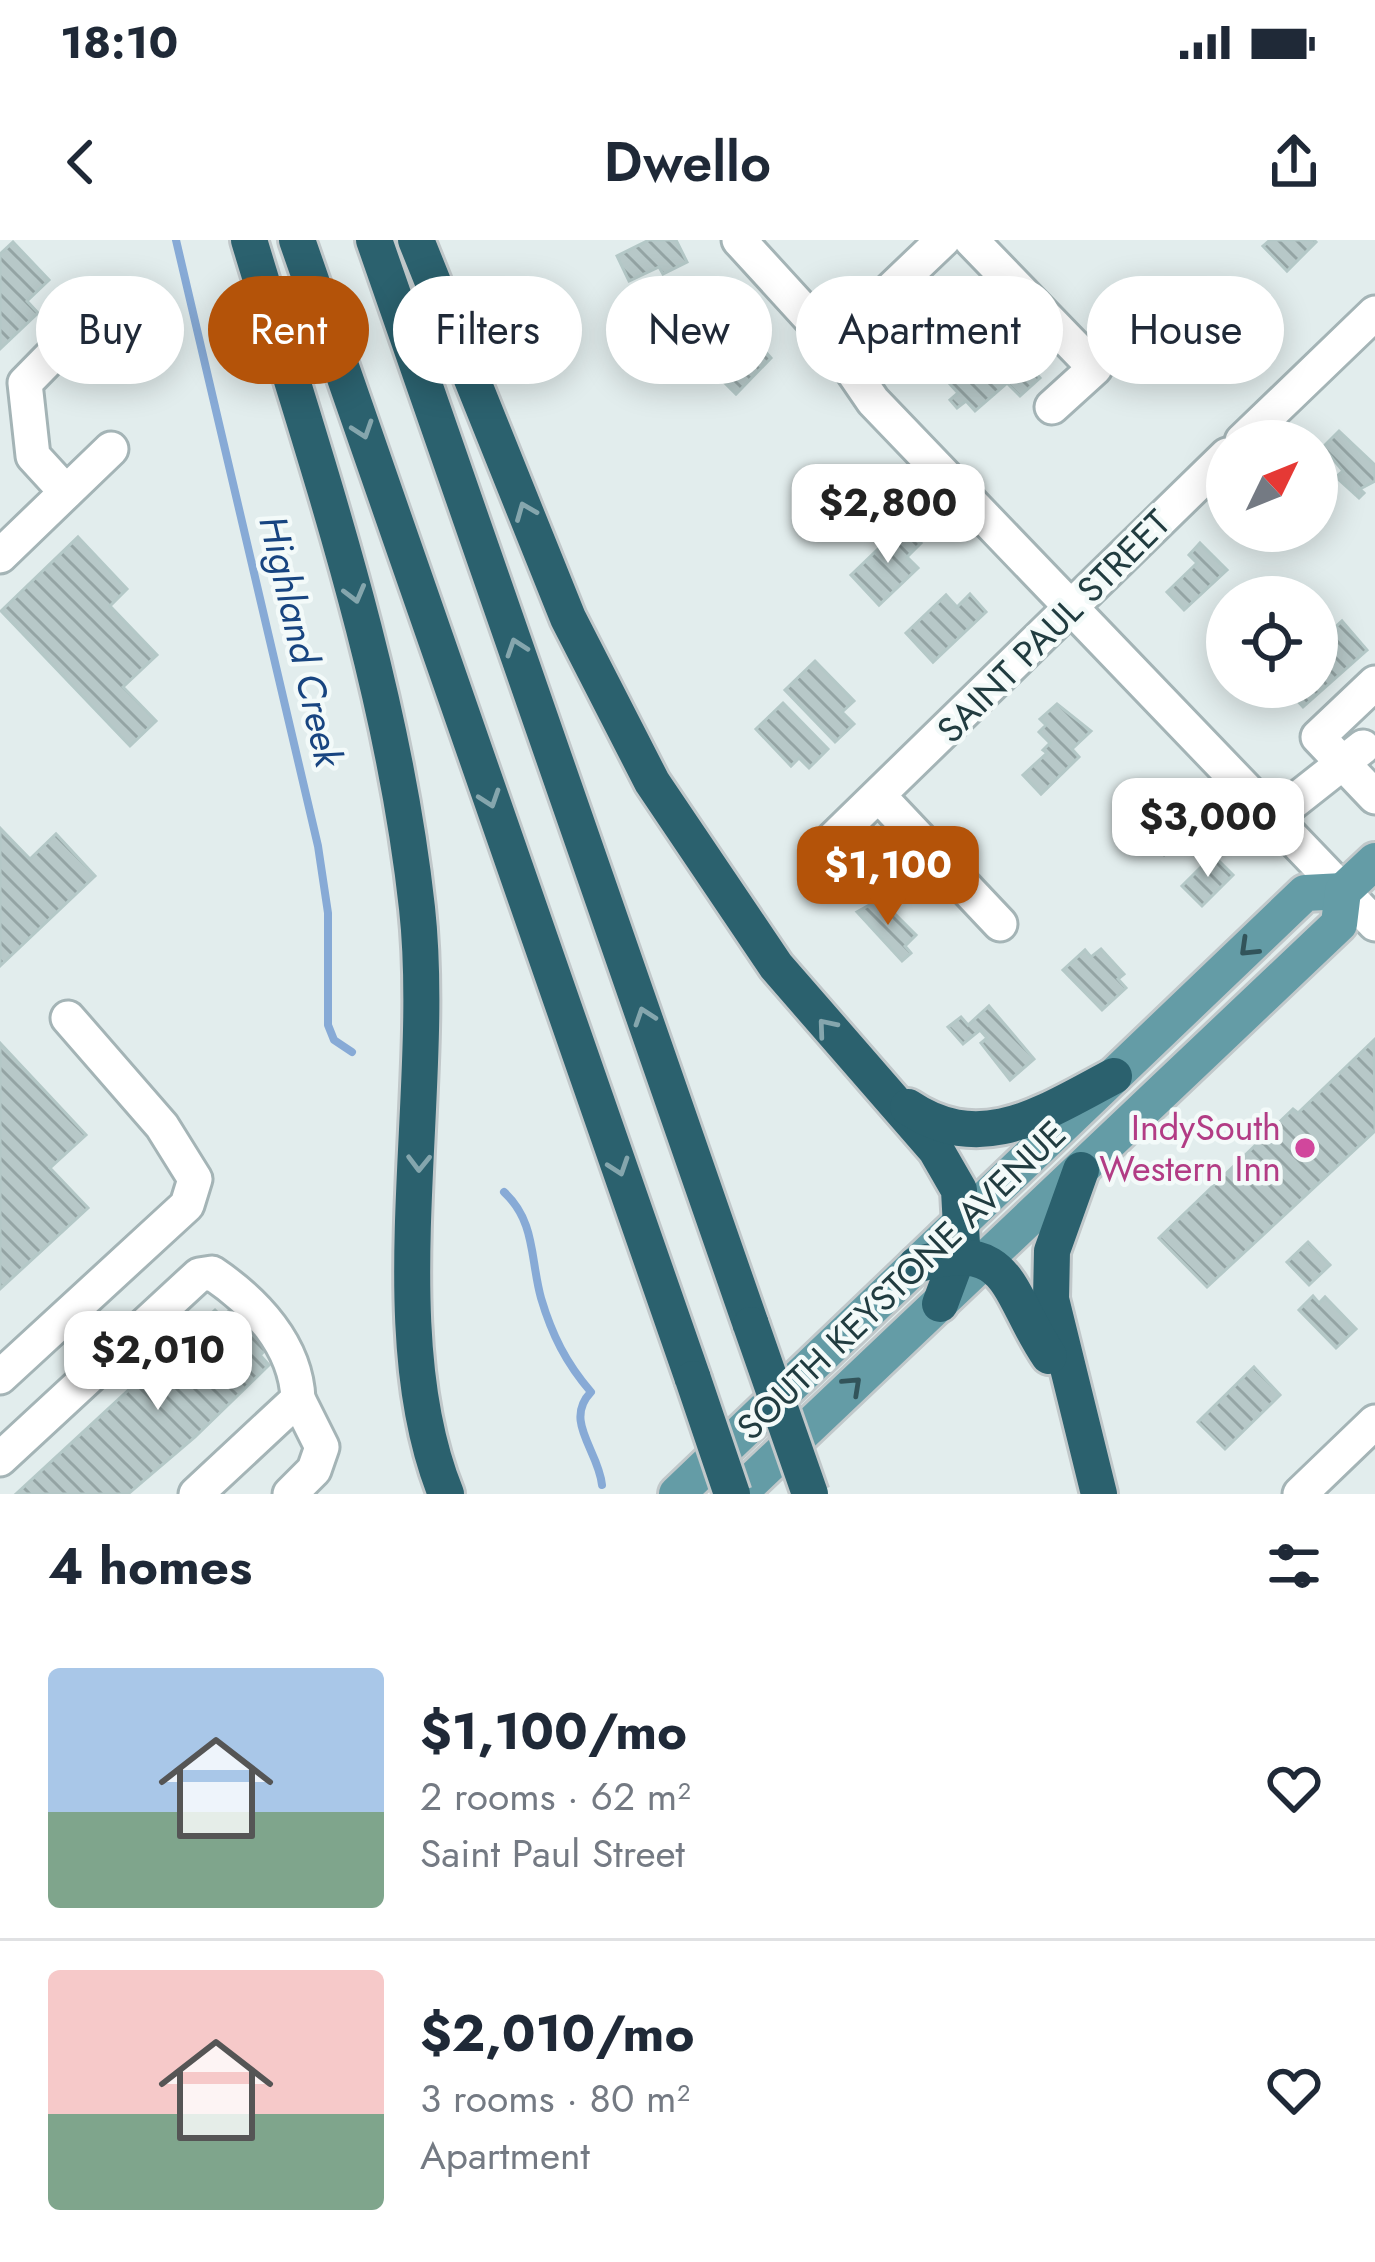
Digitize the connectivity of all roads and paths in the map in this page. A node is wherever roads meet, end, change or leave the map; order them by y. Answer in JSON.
{"nodes":[{"id":1,"x":249,"y":240,"type":"edge"},
{"id":2,"x":298,"y":240,"type":"edge"},
{"id":3,"x":374,"y":240,"type":"edge"},
{"id":4,"x":416,"y":240,"type":"edge"},
{"id":5,"x":739,"y":240,"type":"edge"},
{"id":6,"x":943,"y":240,"type":"edge"},
{"id":7,"x":970,"y":240,"type":"edge"},
{"id":8,"x":905,"y":276,"type":"edge"},
{"id":9,"x":796,"y":302,"type":"edge"},
{"id":10,"x":1375,"y":313,"type":"edge"},
{"id":11,"x":36,"y":372,"type":"edge"},
{"id":12,"x":861,"y":384,"type":"edge"},
{"id":13,"x":1052,"y":407,"type":"dead end"},
{"id":14,"x":1264,"y":420,"type":"edge"},
{"id":15,"x":111,"y":448,"type":"dead end"},
{"id":16,"x":1206,"y":476,"type":"edge"},
{"id":17,"x":66,"y":492,"type":"junction"},
{"id":18,"x":0,"y":556,"type":"edge"},
{"id":19,"x":1072,"y":609,"type":"junction"},
{"id":20,"x":1375,"y":683,"type":"edge"},
{"id":21,"x":1364,"y":772,"type":"edge"},
{"id":22,"x":880,"y":797,"type":"junction"},
{"id":23,"x":1273,"y":818,"type":"junction"},
{"id":24,"x":832,"y":840,"type":"dead end"},
{"id":25,"x":1375,"y":861,"type":"edge"},
{"id":26,"x":1343,"y":891,"type":"junction"},
{"id":27,"x":1000,"y":924,"type":"dead end"},
{"id":28,"x":1375,"y":924,"type":"edge"},
{"id":29,"x":68,"y":1018,"type":"dead end"},
{"id":30,"x":1114,"y":1076,"type":"junction"},
{"id":31,"x":884,"y":1090,"type":"junction"},
{"id":32,"x":1081,"y":1170,"type":"junction"},
{"id":33,"x":969,"y":1246,"type":"junction"},
{"id":34,"x":0,"y":1377,"type":"edge"},
{"id":35,"x":1072,"y":1388,"type":"junction"},
{"id":36,"x":298,"y":1399,"type":"junction"},
{"id":37,"x":1375,"y":1423,"type":"edge"},
{"id":38,"x":0,"y":1459,"type":"edge"},
{"id":39,"x":196,"y":1494,"type":"edge"},
{"id":40,"x":290,"y":1494,"type":"edge"},
{"id":41,"x":446,"y":1494,"type":"edge"},
{"id":42,"x":676,"y":1494,"type":"edge"},
{"id":43,"x":735,"y":1494,"type":"edge"},
{"id":44,"x":810,"y":1494,"type":"edge"},
{"id":45,"x":1099,"y":1494,"type":"edge"},
{"id":46,"x":1300,"y":1494,"type":"edge"}],
"edges":[{"from":1,"to":41,"type":"highway","one_way":true},
{"from":2,"to":43,"type":"highway","one_way":true,"bridge":true},
{"from":44,"to":3,"type":"highway","one_way":true,"bridge":true},
{"from":31,"to":4,"type":"highway","one_way":true},
{"from":5,"to":9,"type":"street"},
{"from":6,"to":8,"type":"street"},
{"from":7,"to":13,"type":"street"},
{"from":10,"to":14,"type":"street"},
{"from":11,"to":17,"type":"street"},
{"from":12,"to":19,"type":"street"},
{"from":15,"to":17,"type":"street"},
{"from":16,"to":19,"type":"street","name":"SAINT PAUL STREET"},
{"from":17,"to":18,"type":"street"},
{"from":19,"to":22,"type":"street","name":"SAINT PAUL STREET"},
{"from":19,"to":23,"type":"street"},
{"from":20,"to":21,"type":"street"},
{"from":21,"to":23,"type":"street"},
{"from":22,"to":24,"type":"street","name":"SAINT PAUL STREET"},
{"from":22,"to":27,"type":"street"},
{"from":23,"to":26,"type":"street"},
{"from":25,"to":26,"type":"main road","name":"SOUTH KEYSTONE AVENUE"},
{"from":26,"to":28,"type":"street"},
{"from":26,"to":30,"type":"main road","name":"SOUTH KEYSTONE AVENUE","one_way":true},
{"from":26,"to":32,"type":"main road","name":"SOUTH KEYSTONE AVENUE"},
{"from":29,"to":34,"type":"street"},
{"from":30,"to":31,"type":"highway"},
{"from":30,"to":33,"type":"main road","name":"SOUTH KEYSTONE AVENUE"},
{"from":31,"to":33,"type":"highway"},
{"from":32,"to":33,"type":"main road","name":"SOUTH KEYSTONE AVENUE"},
{"from":32,"to":35,"type":"highway"},
{"from":33,"to":35,"type":"highway"},
{"from":33,"to":42,"type":"main road","name":"SOUTH KEYSTONE AVENUE"},
{"from":43,"to":33,"type":"main road","name":"SOUTH KEYSTONE AVENUE","one_way":true},
{"from":35,"to":45,"type":"highway"},
{"from":36,"to":38,"type":"street"},
{"from":36,"to":39,"type":"street"},
{"from":36,"to":40,"type":"street"},
{"from":37,"to":46,"type":"street"}]}
